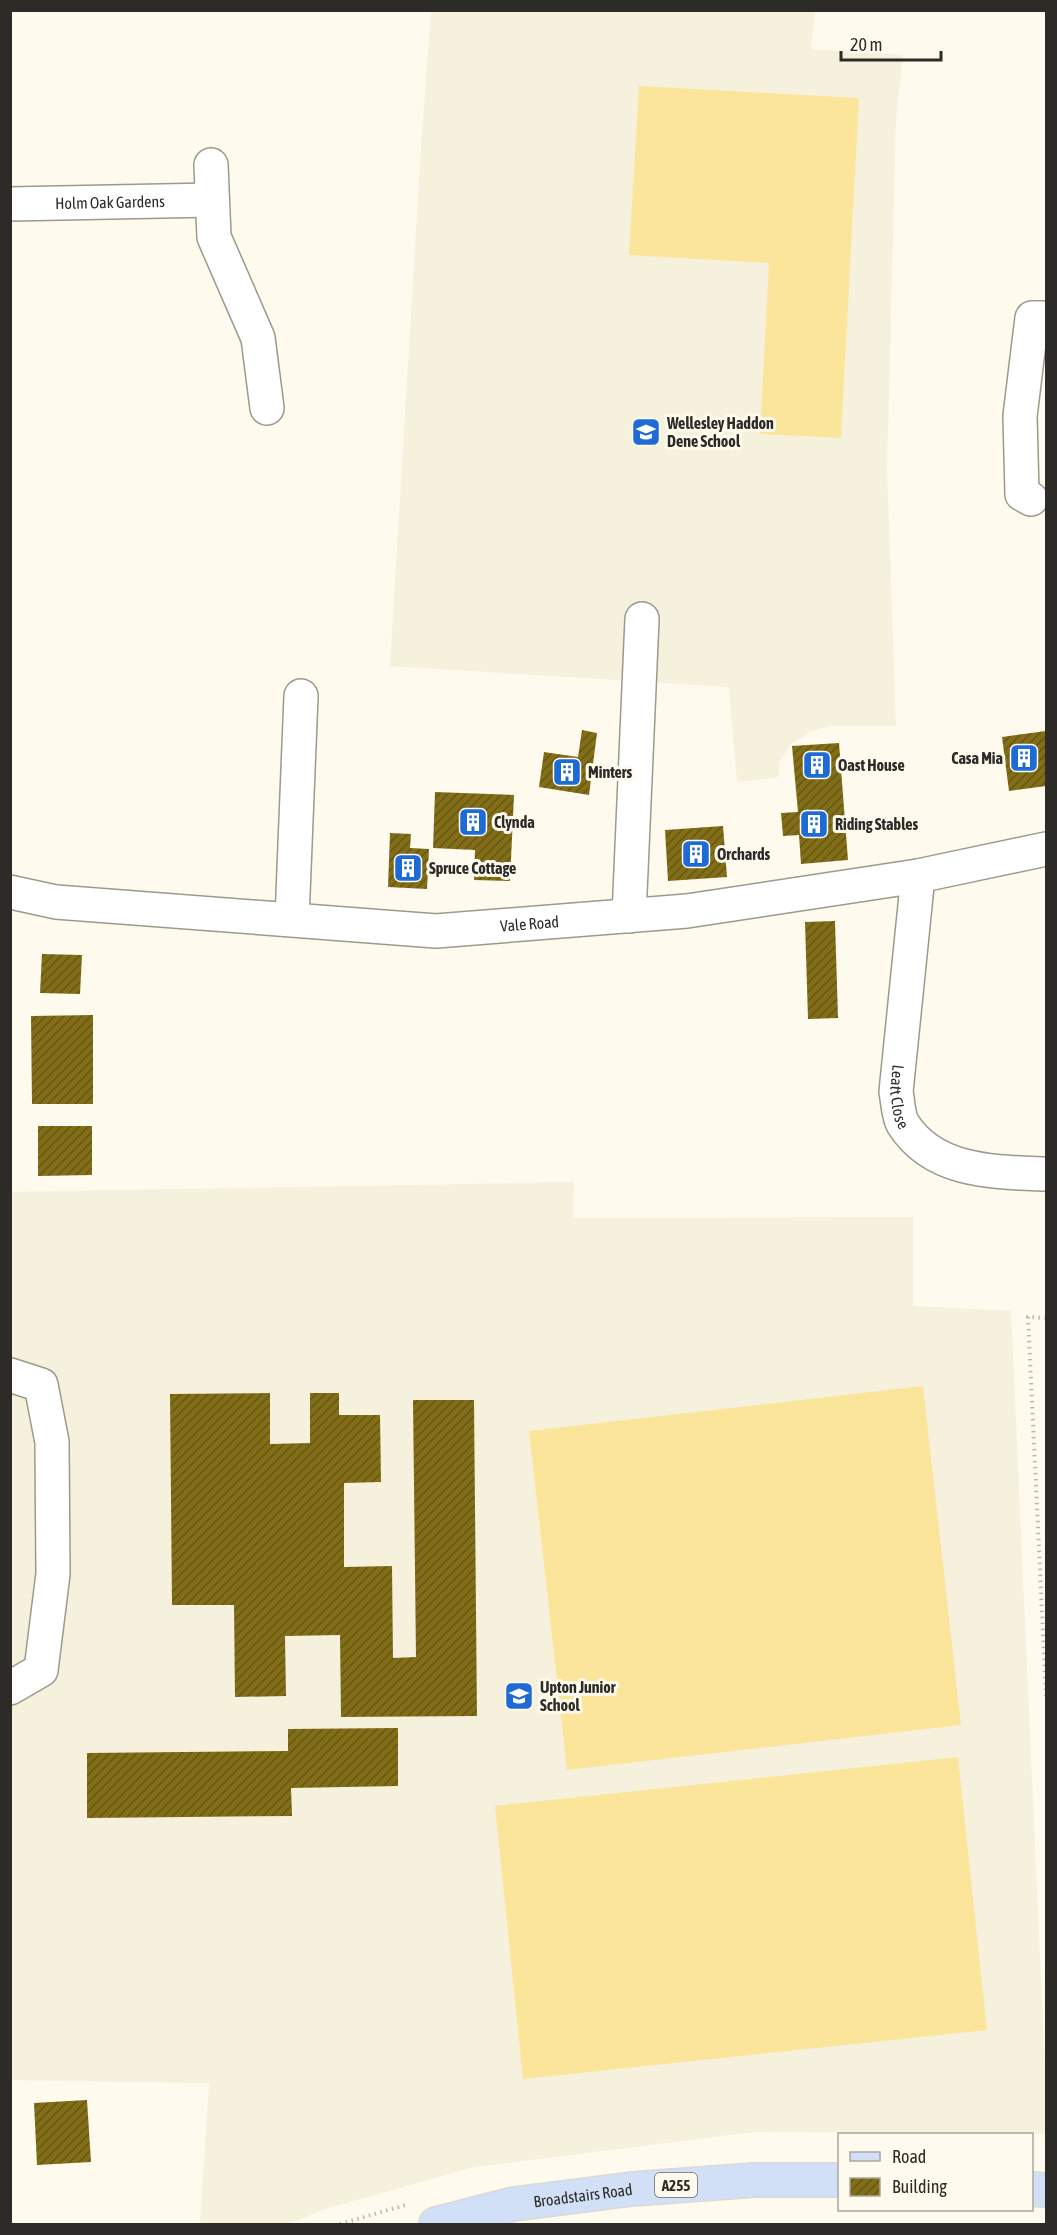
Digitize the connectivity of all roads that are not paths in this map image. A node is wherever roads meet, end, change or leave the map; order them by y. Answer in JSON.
{"nodes":[{"id":1,"x":211,"y":165,"type":"dead end"},
{"id":2,"x":212,"y":200,"type":"junction"},
{"id":3,"x":10,"y":204,"type":"edge"},
{"id":4,"x":1040,"y":318,"type":"edge"},
{"id":5,"x":267,"y":408,"type":"dead end"},
{"id":6,"x":1032,"y":499,"type":"dead end"},
{"id":7,"x":642,"y":619,"type":"dead end"},
{"id":8,"x":301,"y":696,"type":"dead end"},
{"id":9,"x":1047,"y":849,"type":"edge"},
{"id":10,"x":918,"y":876,"type":"junction"},
{"id":11,"x":10,"y":892,"type":"edge"},
{"id":12,"x":629,"y":916,"type":"junction"},
{"id":13,"x":292,"y":920,"type":"junction"},
{"id":14,"x":1047,"y":1174,"type":"edge"},
{"id":15,"x":10,"y":1375,"type":"edge"},
{"id":16,"x":10,"y":1688,"type":"edge"},
{"id":17,"x":838,"y":2180,"type":"edge"},
{"id":18,"x":436,"y":2224,"type":"edge"}],
"edges":[{"from":1,"to":2,"type":"street"},
{"from":2,"to":3,"type":"street","name":"Holm Oak Gardens"},
{"from":2,"to":5,"type":"street"},
{"from":4,"to":6,"type":"street"},
{"from":7,"to":12,"type":"street"},
{"from":8,"to":13,"type":"street"},
{"from":9,"to":10,"type":"street","name":"Vale Road"},
{"from":10,"to":12,"type":"street","name":"Vale Road"},
{"from":10,"to":14,"type":"street","name":"Leatt Close"},
{"from":11,"to":13,"type":"street","name":"Vale Road"},
{"from":12,"to":13,"type":"street","name":"Vale Road"},
{"from":15,"to":16,"type":"street"},
{"from":17,"to":18,"type":"main road","name":"Broadstairs Road","number":"A255"}]}
